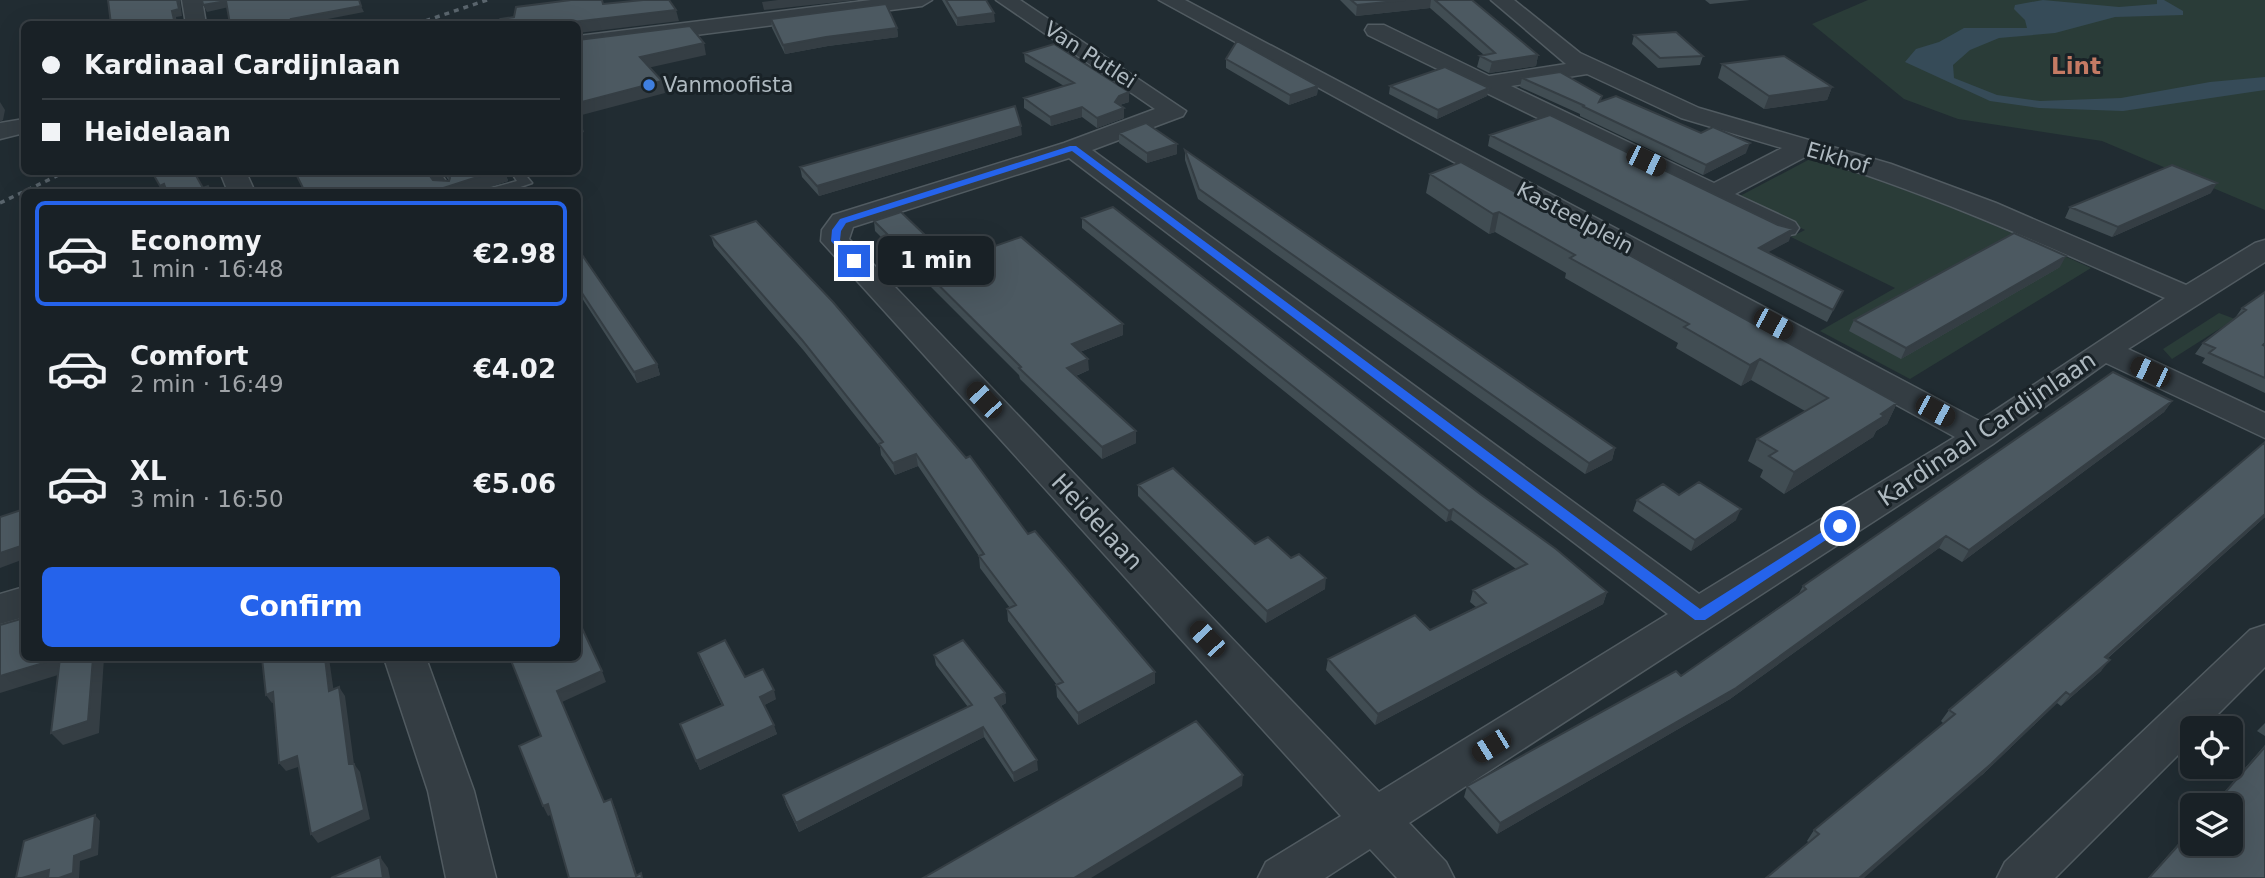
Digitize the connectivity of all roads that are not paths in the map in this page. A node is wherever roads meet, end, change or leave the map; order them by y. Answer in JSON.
{"nodes":[{"id":1,"x":192,"y":0,"type":"edge"},
{"id":2,"x":922,"y":0,"type":"edge"},
{"id":3,"x":1006,"y":0,"type":"edge"},
{"id":4,"x":1169,"y":0,"type":"edge"},
{"id":5,"x":1501,"y":0,"type":"edge"},
{"id":6,"x":196,"y":21,"type":"edge"},
{"id":7,"x":1376,"y":30,"type":"dead end"},
{"id":8,"x":581,"y":44,"type":"edge"},
{"id":9,"x":1590,"y":67,"type":"junction"},
{"id":10,"x":1488,"y":83,"type":"junction"},
{"id":11,"x":21,"y":127,"type":"edge"},
{"id":12,"x":0,"y":131,"type":"edge"},
{"id":13,"x":1073,"y":148,"type":"junction"},
{"id":14,"x":1803,"y":148,"type":"junction"},
{"id":15,"x":519,"y":175,"type":"edge"},
{"id":16,"x":504,"y":189,"type":"edge"},
{"id":17,"x":1714,"y":194,"type":"junction"},
{"id":18,"x":1785,"y":228,"type":"edge"},
{"id":19,"x":2265,"y":249,"type":"edge"},
{"id":20,"x":2188,"y":297,"type":"junction"},
{"id":21,"x":2104,"y":350,"type":"junction"},
{"id":22,"x":2265,"y":427,"type":"edge"},
{"id":23,"x":1981,"y":436,"type":"junction"},
{"id":24,"x":21,"y":603,"type":"edge"},
{"id":25,"x":0,"y":609,"type":"edge"},
{"id":26,"x":1700,"y":616,"type":"junction"},
{"id":27,"x":2265,"y":641,"type":"edge"},
{"id":28,"x":406,"y":661,"type":"edge"},
{"id":29,"x":1374,"y":818,"type":"junction"},
{"id":30,"x":471,"y":878,"type":"edge"},
{"id":31,"x":1283,"y":878,"type":"edge"},
{"id":32,"x":1429,"y":878,"type":"edge"},
{"id":33,"x":2022,"y":878,"type":"edge"}],
"edges":[{"from":1,"to":6,"type":"street"},
{"from":2,"to":8,"type":"street"},
{"from":3,"to":13,"type":"street","name":"Van Putlei"},
{"from":4,"to":23,"type":"street","name":"Kasteelplein"},
{"from":5,"to":9,"type":"street","name":"Eikhof"},
{"from":7,"to":10,"type":"street"},
{"from":9,"to":10,"type":"street"},
{"from":9,"to":14,"type":"street","name":"Eikhof"},
{"from":10,"to":17,"type":"street"},
{"from":11,"to":12,"type":"street"},
{"from":13,"to":26,"type":"street"},
{"from":13,"to":29,"type":"street","name":"Heidelaan"},
{"from":14,"to":17,"type":"street"},
{"from":14,"to":20,"type":"street","name":"Eikhof"},
{"from":15,"to":16,"type":"lane"},
{"from":17,"to":18,"type":"street"},
{"from":19,"to":20,"type":"street","name":"Kardinaal Cardijnlaan"},
{"from":20,"to":21,"type":"street","name":"Kardinaal Cardijnlaan"},
{"from":21,"to":22,"type":"street"},
{"from":21,"to":23,"type":"street","name":"Kardinaal Cardijnlaan"},
{"from":23,"to":26,"type":"street","name":"Kardinaal Cardijnlaan"},
{"from":24,"to":25,"type":"street"},
{"from":26,"to":29,"type":"street","name":"Kardinaal Cardijnlaan"},
{"from":27,"to":33,"type":"street"},
{"from":28,"to":30,"type":"street"},
{"from":29,"to":31,"type":"street","name":"Kardinaal Cardijnlaan"},
{"from":29,"to":32,"type":"street"}]}
